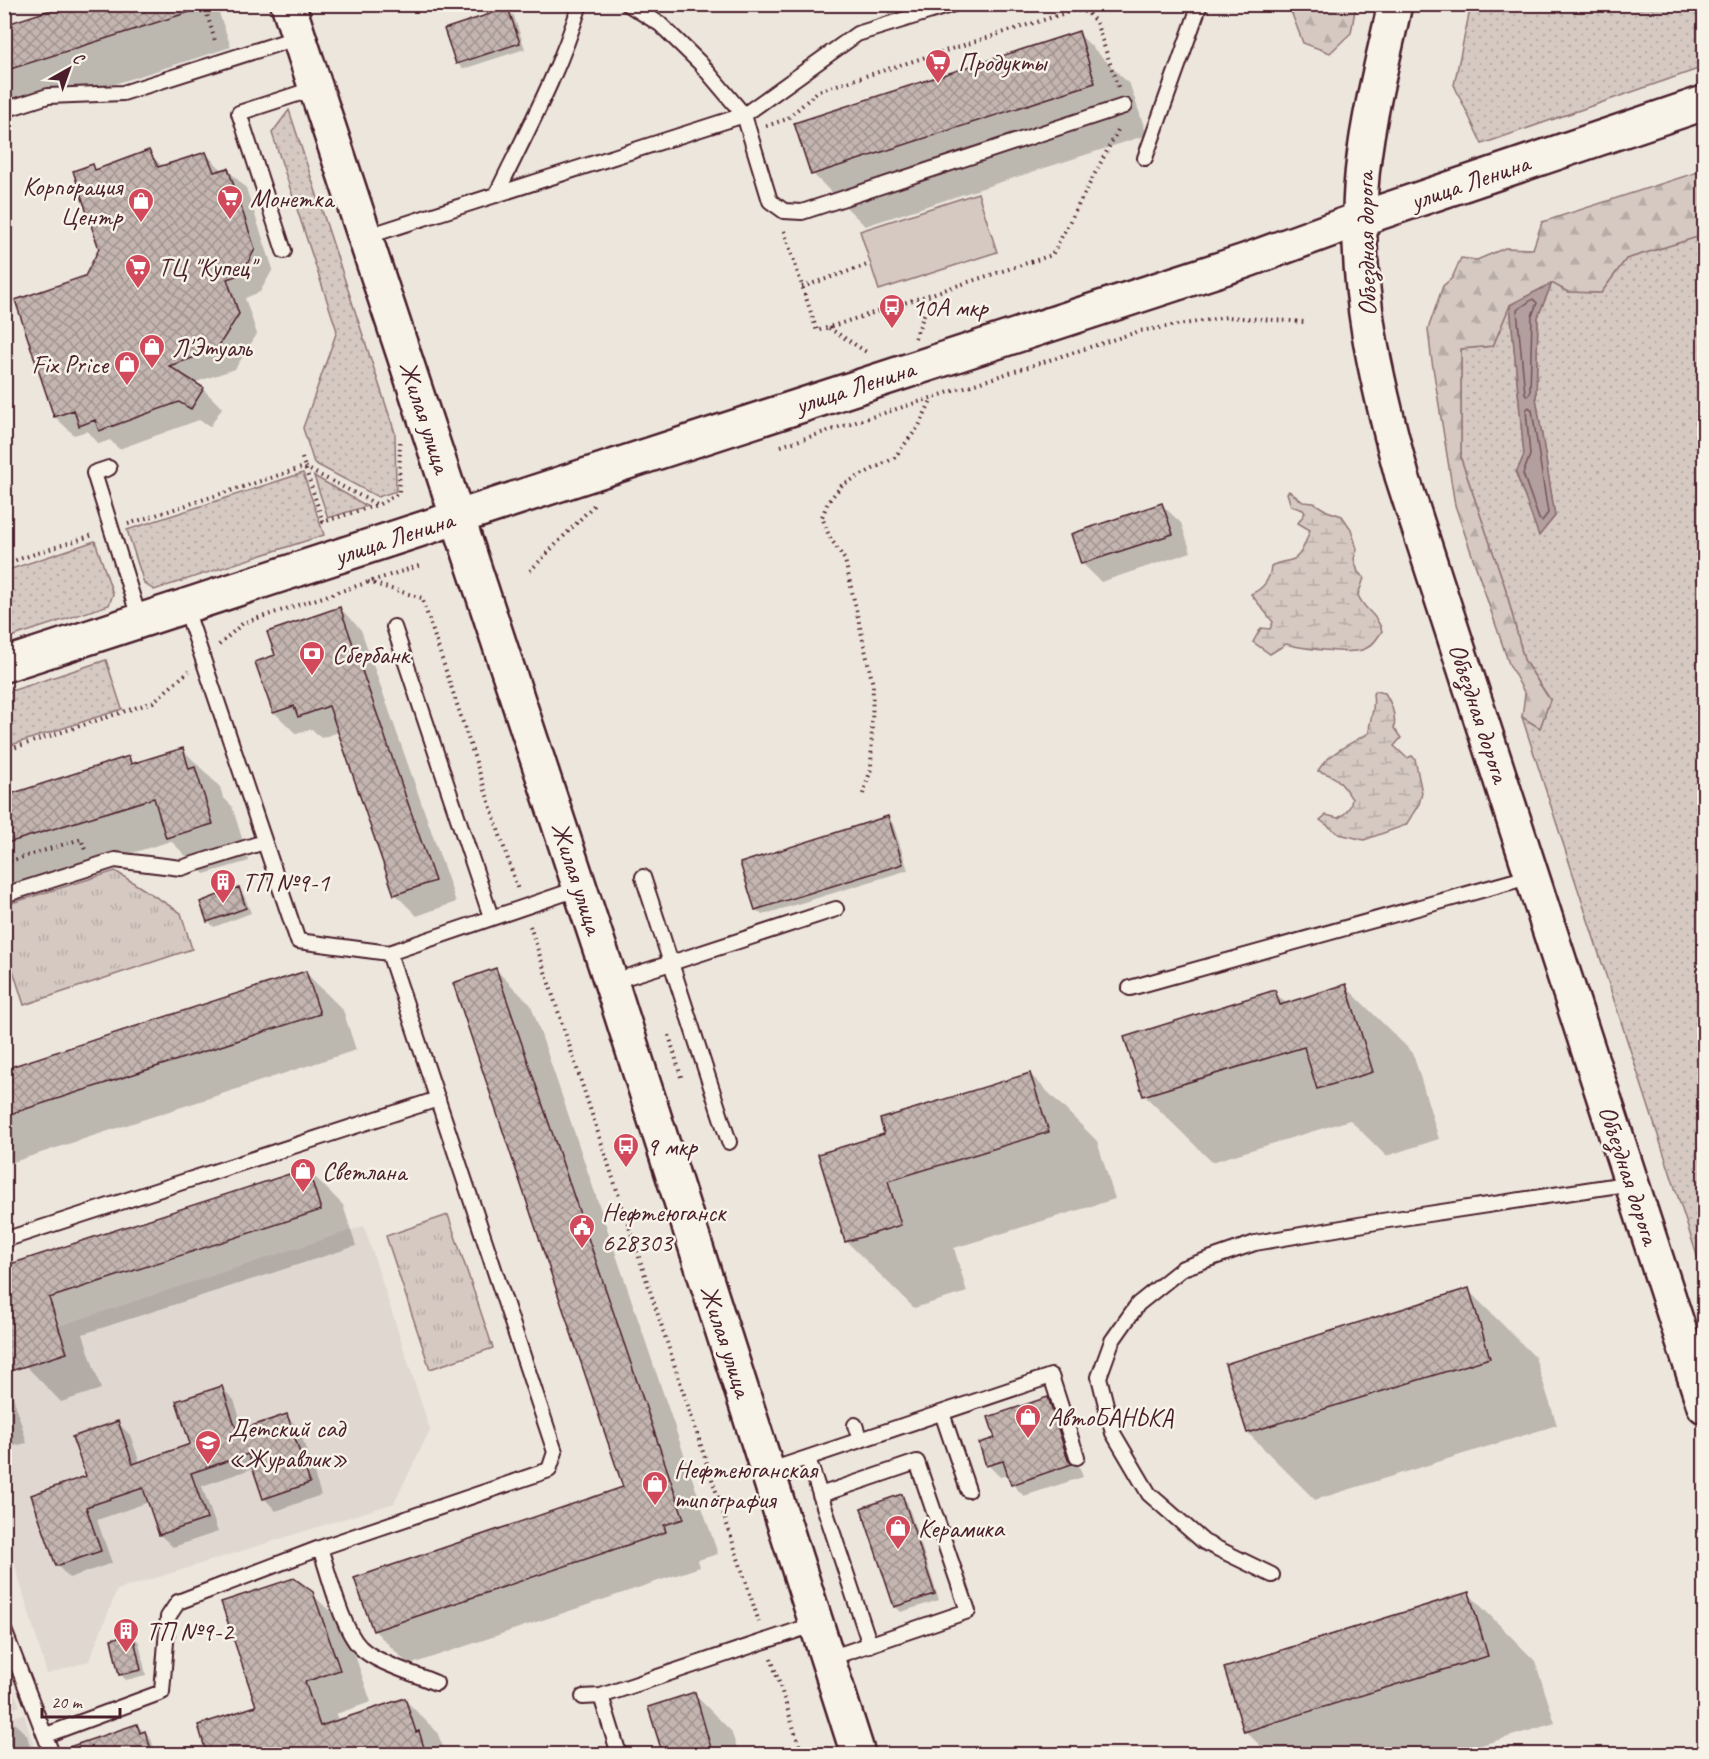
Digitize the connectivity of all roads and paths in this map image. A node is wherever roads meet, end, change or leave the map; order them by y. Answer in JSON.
{"nodes":[{"id":1,"x":204,"y":4,"type":"edge"},
{"id":2,"x":288,"y":4,"type":"edge"},
{"id":3,"x":580,"y":4,"type":"edge"},
{"id":4,"x":628,"y":4,"type":"edge"},
{"id":5,"x":954,"y":4,"type":"edge"},
{"id":6,"x":1200,"y":4,"type":"edge"},
{"id":7,"x":1395,"y":4,"type":"edge"},
{"id":8,"x":930,"y":8,"type":"edge"},
{"id":9,"x":299,"y":37,"type":"junction"},
{"id":10,"x":221,"y":62,"type":"junction"},
{"id":11,"x":316,"y":88,"type":"junction"},
{"id":12,"x":1704,"y":103,"type":"edge"},
{"id":13,"x":1124,"y":106,"type":"junction"},
{"id":14,"x":4,"y":110,"type":"edge"},
{"id":15,"x":744,"y":115,"type":"junction"},
{"id":16,"x":748,"y":131,"type":"junction"},
{"id":17,"x":1145,"y":158,"type":"dead end"},
{"id":18,"x":496,"y":195,"type":"junction"},
{"id":19,"x":776,"y":205,"type":"junction"},
{"id":20,"x":1360,"y":219,"type":"junction"},
{"id":21,"x":365,"y":237,"type":"junction"},
{"id":22,"x":284,"y":251,"type":"dead end"},
{"id":23,"x":870,"y":264,"type":"dead end"},
{"id":24,"x":802,"y":286,"type":"junction"},
{"id":25,"x":932,"y":294,"type":"junction"},
{"id":26,"x":1305,"y":322,"type":"dead end"},
{"id":27,"x":829,"y":327,"type":"junction"},
{"id":28,"x":905,"y":341,"type":"dead end"},
{"id":29,"x":876,"y":350,"type":"dead end"},
{"id":30,"x":933,"y":398,"type":"junction"},
{"id":31,"x":774,"y":448,"type":"dead end"},
{"id":32,"x":302,"y":458,"type":"dead end"},
{"id":33,"x":304,"y":467,"type":"junction"},
{"id":34,"x":109,"y":468,"type":"dead end"},
{"id":35,"x":399,"y":493,"type":"dead end"},
{"id":36,"x":603,"y":502,"type":"dead end"},
{"id":37,"x":378,"y":505,"type":"junction"},
{"id":38,"x":458,"y":518,"type":"junction"},
{"id":39,"x":111,"y":529,"type":"junction"},
{"id":40,"x":4,"y":564,"type":"edge"},
{"id":41,"x":530,"y":571,"type":"dead end"},
{"id":42,"x":368,"y":582,"type":"dead end"},
{"id":43,"x":185,"y":606,"type":"junction"},
{"id":44,"x":140,"y":621,"type":"junction"},
{"id":45,"x":394,"y":627,"type":"dead end"},
{"id":46,"x":4,"y":665,"type":"edge"},
{"id":47,"x":863,"y":794,"type":"dead end"},
{"id":48,"x":264,"y":842,"type":"junction"},
{"id":49,"x":4,"y":863,"type":"edge"},
{"id":50,"x":90,"y":868,"type":"junction"},
{"id":51,"x":1532,"y":876,"type":"junction"},
{"id":52,"x":643,"y":877,"type":"dead end"},
{"id":53,"x":580,"y":888,"type":"junction"},
{"id":54,"x":4,"y":895,"type":"edge"},
{"id":55,"x":524,"y":907,"type":"junction"},
{"id":56,"x":836,"y":909,"type":"dead end"},
{"id":57,"x":491,"y":917,"type":"junction"},
{"id":58,"x":389,"y":953,"type":"junction"},
{"id":59,"x":671,"y":963,"type":"junction"},
{"id":60,"x":611,"y":982,"type":"junction"},
{"id":61,"x":1130,"y":988,"type":"dead end"},
{"id":62,"x":669,"y":1035,"type":"dead end"},
{"id":63,"x":681,"y":1077,"type":"dead end"},
{"id":64,"x":438,"y":1099,"type":"junction"},
{"id":65,"x":729,"y":1142,"type":"dead end"},
{"id":66,"x":1632,"y":1183,"type":"junction"},
{"id":67,"x":4,"y":1240,"type":"edge"},
{"id":68,"x":1704,"y":1406,"type":"edge"},
{"id":69,"x":942,"y":1413,"type":"junction"},
{"id":70,"x":855,"y":1425,"type":"dead end"},
{"id":71,"x":860,"y":1440,"type":"junction"},
{"id":72,"x":1077,"y":1457,"type":"dead end"},
{"id":73,"x":808,"y":1458,"type":"junction"},
{"id":74,"x":768,"y":1471,"type":"junction"},
{"id":75,"x":968,"y":1490,"type":"dead end"},
{"id":76,"x":820,"y":1495,"type":"junction"},
{"id":77,"x":320,"y":1548,"type":"junction"},
{"id":78,"x":1272,"y":1575,"type":"dead end"},
{"id":79,"x":816,"y":1624,"type":"junction"},
{"id":80,"x":4,"y":1630,"type":"edge"},
{"id":81,"x":765,"y":1642,"type":"junction"},
{"id":82,"x":870,"y":1645,"type":"junction"},
{"id":83,"x":827,"y":1659,"type":"junction"},
{"id":84,"x":436,"y":1683,"type":"dead end"},
{"id":85,"x":601,"y":1696,"type":"junction"},
{"id":86,"x":583,"y":1697,"type":"dead end"},
{"id":87,"x":46,"y":1735,"type":"junction"},
{"id":88,"x":52,"y":1755,"type":"edge"},
{"id":89,"x":619,"y":1755,"type":"edge"},
{"id":90,"x":802,"y":1755,"type":"edge"},
{"id":91,"x":858,"y":1755,"type":"edge"}],
"edges":[{"from":1,"to":10,"type":"path"},
{"from":2,"to":9,"type":"main road","name":"Жилая улица"},
{"from":3,"to":18,"type":"lane"},
{"from":4,"to":15,"type":"lane"},
{"from":5,"to":8,"type":"lane"},
{"from":6,"to":17,"type":"lane"},
{"from":7,"to":20,"type":"main road","name":"Объездная дорога"},
{"from":8,"to":15,"type":"lane"},
{"from":9,"to":10,"type":"lane"},
{"from":9,"to":11,"type":"main road","name":"Жилая улица"},
{"from":10,"to":14,"type":"lane"},
{"from":11,"to":21,"type":"main road","name":"Жилая улица"},
{"from":11,"to":22,"type":"lane"},
{"from":12,"to":20,"type":"main road","name":"улица Ленина"},
{"from":13,"to":16,"type":"path"},
{"from":13,"to":19,"type":"lane"},
{"from":13,"to":25,"type":"path"},
{"from":15,"to":16,"type":"lane"},
{"from":15,"to":18,"type":"lane"},
{"from":16,"to":19,"type":"lane"},
{"from":18,"to":21,"type":"lane"},
{"from":19,"to":24,"type":"path"},
{"from":20,"to":38,"type":"main road","name":"улица Ленина"},
{"from":20,"to":51,"type":"main road","name":"Объездная дорога"},
{"from":21,"to":38,"type":"main road","name":"Жилая улица"},
{"from":23,"to":24,"type":"path"},
{"from":24,"to":27,"type":"path"},
{"from":25,"to":27,"type":"path"},
{"from":25,"to":28,"type":"path"},
{"from":26,"to":30,"type":"path"},
{"from":27,"to":29,"type":"path"},
{"from":30,"to":31,"type":"path"},
{"from":30,"to":47,"type":"path"},
{"from":32,"to":33,"type":"path"},
{"from":33,"to":37,"type":"path"},
{"from":33,"to":37,"type":"path"},
{"from":33,"to":39,"type":"path"},
{"from":34,"to":39,"type":"lane"},
{"from":35,"to":37,"type":"path"},
{"from":36,"to":41,"type":"path"},
{"from":38,"to":43,"type":"main road","name":"улица Ленина"},
{"from":38,"to":53,"type":"main road","name":"Жилая улица"},
{"from":39,"to":40,"type":"path"},
{"from":39,"to":44,"type":"lane"},
{"from":42,"to":55,"type":"path"},
{"from":43,"to":44,"type":"main road","name":"улица Ленина"},
{"from":43,"to":48,"type":"lane"},
{"from":44,"to":46,"type":"main road","name":"улица Ленина"},
{"from":45,"to":57,"type":"lane"},
{"from":48,"to":50,"type":"lane"},
{"from":48,"to":58,"type":"lane"},
{"from":49,"to":50,"type":"path"},
{"from":50,"to":54,"type":"lane"},
{"from":51,"to":61,"type":"lane"},
{"from":51,"to":66,"type":"main road","name":"Объездная дорога"},
{"from":52,"to":59,"type":"lane"},
{"from":53,"to":55,"type":"lane"},
{"from":53,"to":60,"type":"main road","name":"Жилая улица"},
{"from":55,"to":57,"type":"lane"},
{"from":55,"to":81,"type":"path"},
{"from":56,"to":59,"type":"lane"},
{"from":57,"to":58,"type":"lane"},
{"from":58,"to":64,"type":"lane"},
{"from":59,"to":60,"type":"lane"},
{"from":59,"to":65,"type":"lane"},
{"from":60,"to":74,"type":"main road","name":"Жилая улица"},
{"from":62,"to":63,"type":"path"},
{"from":64,"to":67,"type":"lane"},
{"from":64,"to":77,"type":"lane"},
{"from":66,"to":68,"type":"main road","name":"Объездная дорога"},
{"from":66,"to":78,"type":"lane"},
{"from":69,"to":71,"type":"lane"},
{"from":69,"to":72,"type":"lane"},
{"from":69,"to":75,"type":"lane"},
{"from":70,"to":71,"type":"lane"},
{"from":71,"to":73,"type":"lane"},
{"from":73,"to":74,"type":"lane"},
{"from":73,"to":76,"type":"lane"},
{"from":74,"to":79,"type":"main road","name":"Жилая улица"},
{"from":76,"to":82,"type":"lane"},
{"from":76,"to":82,"type":"lane"},
{"from":77,"to":84,"type":"lane"},
{"from":77,"to":87,"type":"lane"},
{"from":79,"to":81,"type":"lane"},
{"from":79,"to":83,"type":"main road","name":"Жилая улица"},
{"from":80,"to":87,"type":"lane"},
{"from":81,"to":85,"type":"lane"},
{"from":81,"to":90,"type":"path"},
{"from":82,"to":83,"type":"lane"},
{"from":83,"to":91,"type":"main road","name":"Жилая улица"},
{"from":85,"to":86,"type":"lane"},
{"from":85,"to":89,"type":"lane"},
{"from":87,"to":88,"type":"lane"}]}
